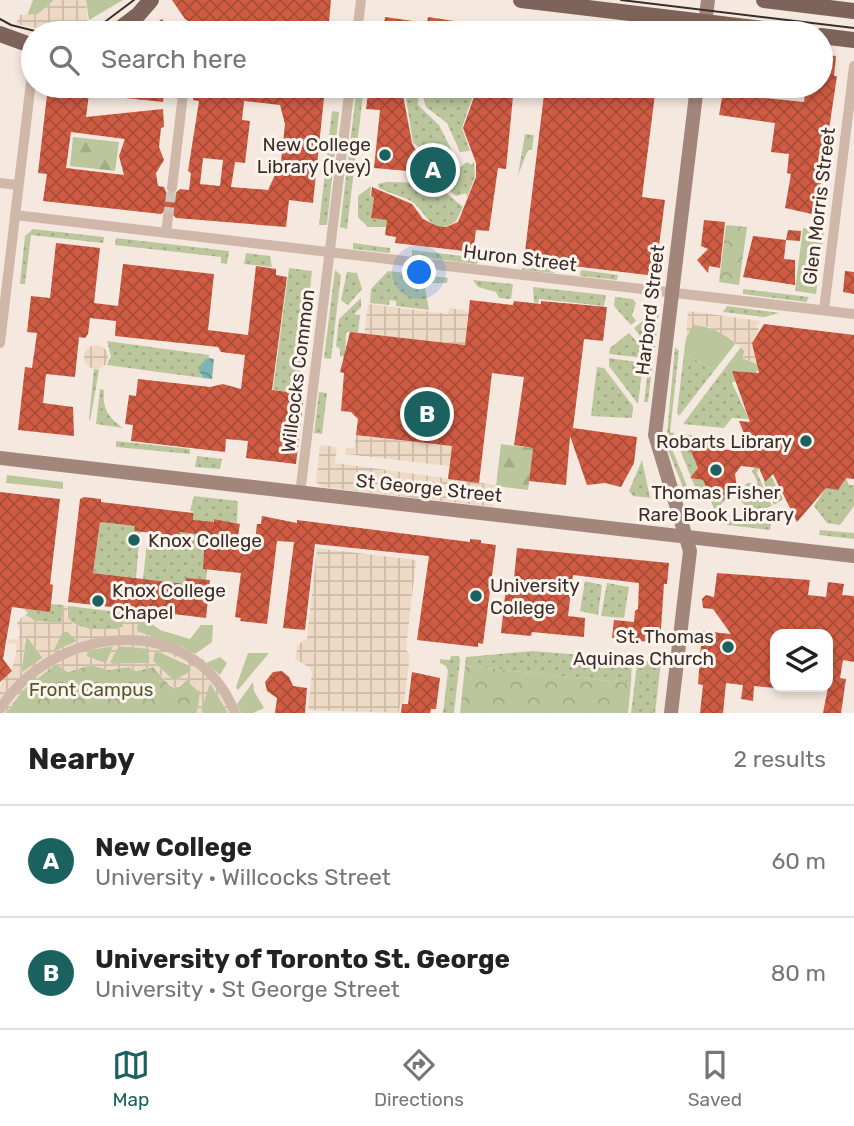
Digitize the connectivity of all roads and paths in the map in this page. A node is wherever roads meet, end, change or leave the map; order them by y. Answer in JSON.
{"nodes":[{"id":1,"x":150,"y":0,"type":"edge"},
{"id":2,"x":361,"y":0,"type":"edge"},
{"id":3,"x":521,"y":0,"type":"edge"},
{"id":4,"x":708,"y":0,"type":"edge"},
{"id":5,"x":764,"y":0,"type":"edge"},
{"id":6,"x":854,"y":11,"type":"edge"},
{"id":7,"x":130,"y":21,"type":"edge"},
{"id":8,"x":358,"y":21,"type":"edge"},
{"id":9,"x":658,"y":21,"type":"edge"},
{"id":10,"x":705,"y":21,"type":"edge"},
{"id":11,"x":0,"y":34,"type":"edge"},
{"id":12,"x":833,"y":37,"type":"edge"},
{"id":13,"x":854,"y":40,"type":"edge"},
{"id":14,"x":21,"y":42,"type":"edge"},
{"id":15,"x":854,"y":66,"type":"edge"},
{"id":16,"x":29,"y":98,"type":"edge"},
{"id":17,"x":183,"y":98,"type":"edge"},
{"id":18,"x":349,"y":98,"type":"edge"},
{"id":19,"x":696,"y":98,"type":"edge"},
{"id":20,"x":0,"y":183,"type":"edge"},
{"id":21,"x":18,"y":185,"type":"junction"},
{"id":22,"x":172,"y":188,"type":"tunnel mouth"},
{"id":23,"x":15,"y":215,"type":"junction"},
{"id":24,"x":168,"y":217,"type":"tunnel mouth"},
{"id":25,"x":166,"y":233,"type":"junction"},
{"id":26,"x":330,"y":253,"type":"junction"},
{"id":27,"x":671,"y":294,"type":"junction"},
{"id":28,"x":824,"y":310,"type":"junction"},
{"id":29,"x":854,"y":314,"type":"edge"},
{"id":30,"x":0,"y":343,"type":"edge"},
{"id":31,"x":0,"y":458,"type":"edge"},
{"id":32,"x":300,"y":494,"type":"junction"},
{"id":33,"x":686,"y":535,"type":"junction"},
{"id":34,"x":854,"y":556,"type":"edge"},
{"id":35,"x":0,"y":709,"type":"edge"},
{"id":36,"x":235,"y":713,"type":"edge"},
{"id":37,"x":671,"y":713,"type":"edge"}],
"edges":[{"from":1,"to":7,"type":"main road"},
{"from":2,"to":8,"type":"street"},
{"from":3,"to":9,"type":"main road"},
{"from":4,"to":10,"type":"street"},
{"from":5,"to":6,"type":"main road"},
{"from":11,"to":14,"type":"main road"},
{"from":12,"to":13,"type":"main road"},
{"from":15,"to":28,"type":"street","name":"Glen Morris Street"},
{"from":16,"to":21,"type":"street"},
{"from":17,"to":22,"type":"street"},
{"from":18,"to":26,"type":"street","name":"Willcocks Common"},
{"from":19,"to":27,"type":"street","name":"Harbord Street"},
{"from":20,"to":21,"type":"street"},
{"from":21,"to":23,"type":"street"},
{"from":23,"to":25,"type":"street","name":"Huron Street"},
{"from":23,"to":30,"type":"street"},
{"from":24,"to":25,"type":"street"},
{"from":25,"to":26,"type":"street","name":"Huron Street"},
{"from":26,"to":27,"type":"street","name":"Huron Street"},
{"from":26,"to":32,"type":"street","name":"Willcocks Common"},
{"from":27,"to":28,"type":"street","name":"Huron Street"},
{"from":27,"to":33,"type":"street","name":"Harbord Street"},
{"from":28,"to":29,"type":"street","name":"Huron Street"},
{"from":31,"to":32,"type":"street","name":"St George Street"},
{"from":32,"to":33,"type":"street","name":"St George Street"},
{"from":33,"to":34,"type":"street","name":"St George Street"},
{"from":33,"to":37,"type":"street","name":"Harbord Street"},
{"from":35,"to":36,"type":"street"}]}
